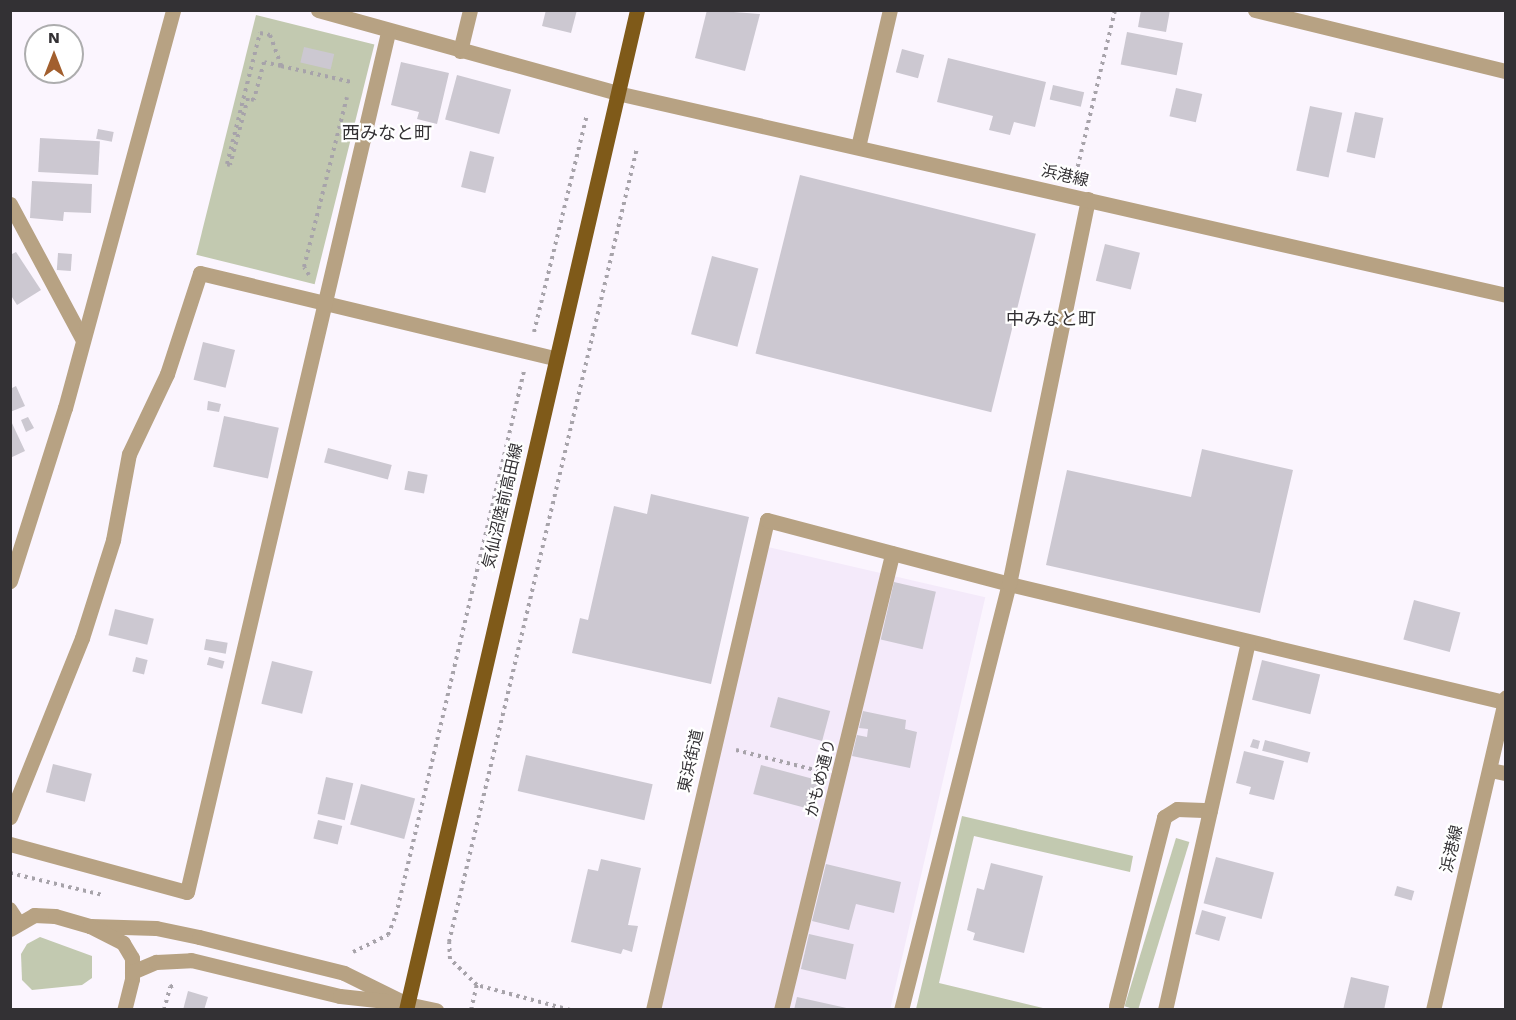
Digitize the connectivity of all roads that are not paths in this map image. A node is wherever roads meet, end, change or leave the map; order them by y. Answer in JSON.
{"nodes":[{"id":1,"x":173,"y":10,"type":"edge"},
{"id":2,"x":318,"y":10,"type":"edge"},
{"id":3,"x":470,"y":10,"type":"edge"},
{"id":4,"x":637,"y":10,"type":"edge"},
{"id":5,"x":890,"y":10,"type":"edge"},
{"id":6,"x":1255,"y":10,"type":"edge"},
{"id":7,"x":388,"y":32,"type":"junction"},
{"id":8,"x":460,"y":51,"type":"junction"},
{"id":9,"x":1506,"y":71,"type":"edge"},
{"id":10,"x":617,"y":93,"type":"junction"},
{"id":11,"x":858,"y":147,"type":"junction"},
{"id":12,"x":1088,"y":200,"type":"junction"},
{"id":13,"x":10,"y":204,"type":"edge"},
{"id":14,"x":1506,"y":295,"type":"edge"},
{"id":15,"x":325,"y":301,"type":"junction"},
{"id":16,"x":82,"y":338,"type":"junction"},
{"id":17,"x":555,"y":358,"type":"junction"},
{"id":18,"x":892,"y":553,"type":"junction"},
{"id":19,"x":10,"y":580,"type":"edge"},
{"id":20,"x":1009,"y":584,"type":"junction"},
{"id":21,"x":1248,"y":642,"type":"junction"},
{"id":22,"x":1505,"y":700,"type":"edge"},
{"id":23,"x":1490,"y":770,"type":"junction"},
{"id":24,"x":1506,"y":773,"type":"edge"},
{"id":25,"x":1210,"y":810,"type":"junction"},
{"id":26,"x":10,"y":817,"type":"edge"},
{"id":27,"x":10,"y":844,"type":"edge"},
{"id":28,"x":10,"y":909,"type":"edge"},
{"id":29,"x":15,"y":926,"type":"edge"},
{"id":30,"x":90,"y":926,"type":"junction"},
{"id":31,"x":132,"y":972,"type":"junction"},
{"id":32,"x":1116,"y":1006,"type":"dead end"},
{"id":33,"x":407,"y":1007,"type":"edge"},
{"id":34,"x":124,"y":1010,"type":"edge"},
{"id":35,"x":436,"y":1010,"type":"edge"},
{"id":36,"x":653,"y":1010,"type":"edge"},
{"id":37,"x":781,"y":1010,"type":"edge"},
{"id":38,"x":901,"y":1010,"type":"edge"},
{"id":39,"x":1165,"y":1010,"type":"edge"},
{"id":40,"x":1433,"y":1010,"type":"edge"}],
"edges":[{"from":1,"to":16,"type":"street"},
{"from":2,"to":7,"type":"street","name":"浜港線"},
{"from":3,"to":8,"type":"street"},
{"from":4,"to":10,"type":"main road","name":"気仙沼陸前高田線"},
{"from":5,"to":11,"type":"street"},
{"from":6,"to":9,"type":"street"},
{"from":7,"to":8,"type":"street","name":"浜港線"},
{"from":7,"to":15,"type":"street"},
{"from":8,"to":10,"type":"street","name":"浜港線"},
{"from":10,"to":11,"type":"street","name":"浜港線"},
{"from":10,"to":17,"type":"main road","name":"気仙沼陸前高田線"},
{"from":11,"to":12,"type":"street","name":"浜港線"},
{"from":12,"to":14,"type":"street","name":"浜港線"},
{"from":12,"to":20,"type":"street"},
{"from":13,"to":16,"type":"street"},
{"from":15,"to":17,"type":"street"},
{"from":15,"to":26,"type":"street"},
{"from":15,"to":27,"type":"street"},
{"from":16,"to":19,"type":"street"},
{"from":17,"to":33,"type":"main road","name":"気仙沼陸前高田線"},
{"from":18,"to":20,"type":"street"},
{"from":18,"to":36,"type":"street","name":"東浜街道"},
{"from":18,"to":37,"type":"street","name":"かもめ通り"},
{"from":20,"to":21,"type":"street"},
{"from":20,"to":38,"type":"street"},
{"from":21,"to":22,"type":"street"},
{"from":21,"to":25,"type":"street"},
{"from":22,"to":23,"type":"street","name":"浜港線"},
{"from":23,"to":24,"type":"street"},
{"from":23,"to":40,"type":"street","name":"浜港線"},
{"from":25,"to":32,"type":"street"},
{"from":25,"to":39,"type":"street"},
{"from":28,"to":29,"type":"lane"},
{"from":29,"to":30,"type":"street"},
{"from":30,"to":31,"type":"street"},
{"from":30,"to":33,"type":"street"},
{"from":31,"to":33,"type":"street"},
{"from":31,"to":34,"type":"street"},
{"from":33,"to":35,"type":"street"}]}
